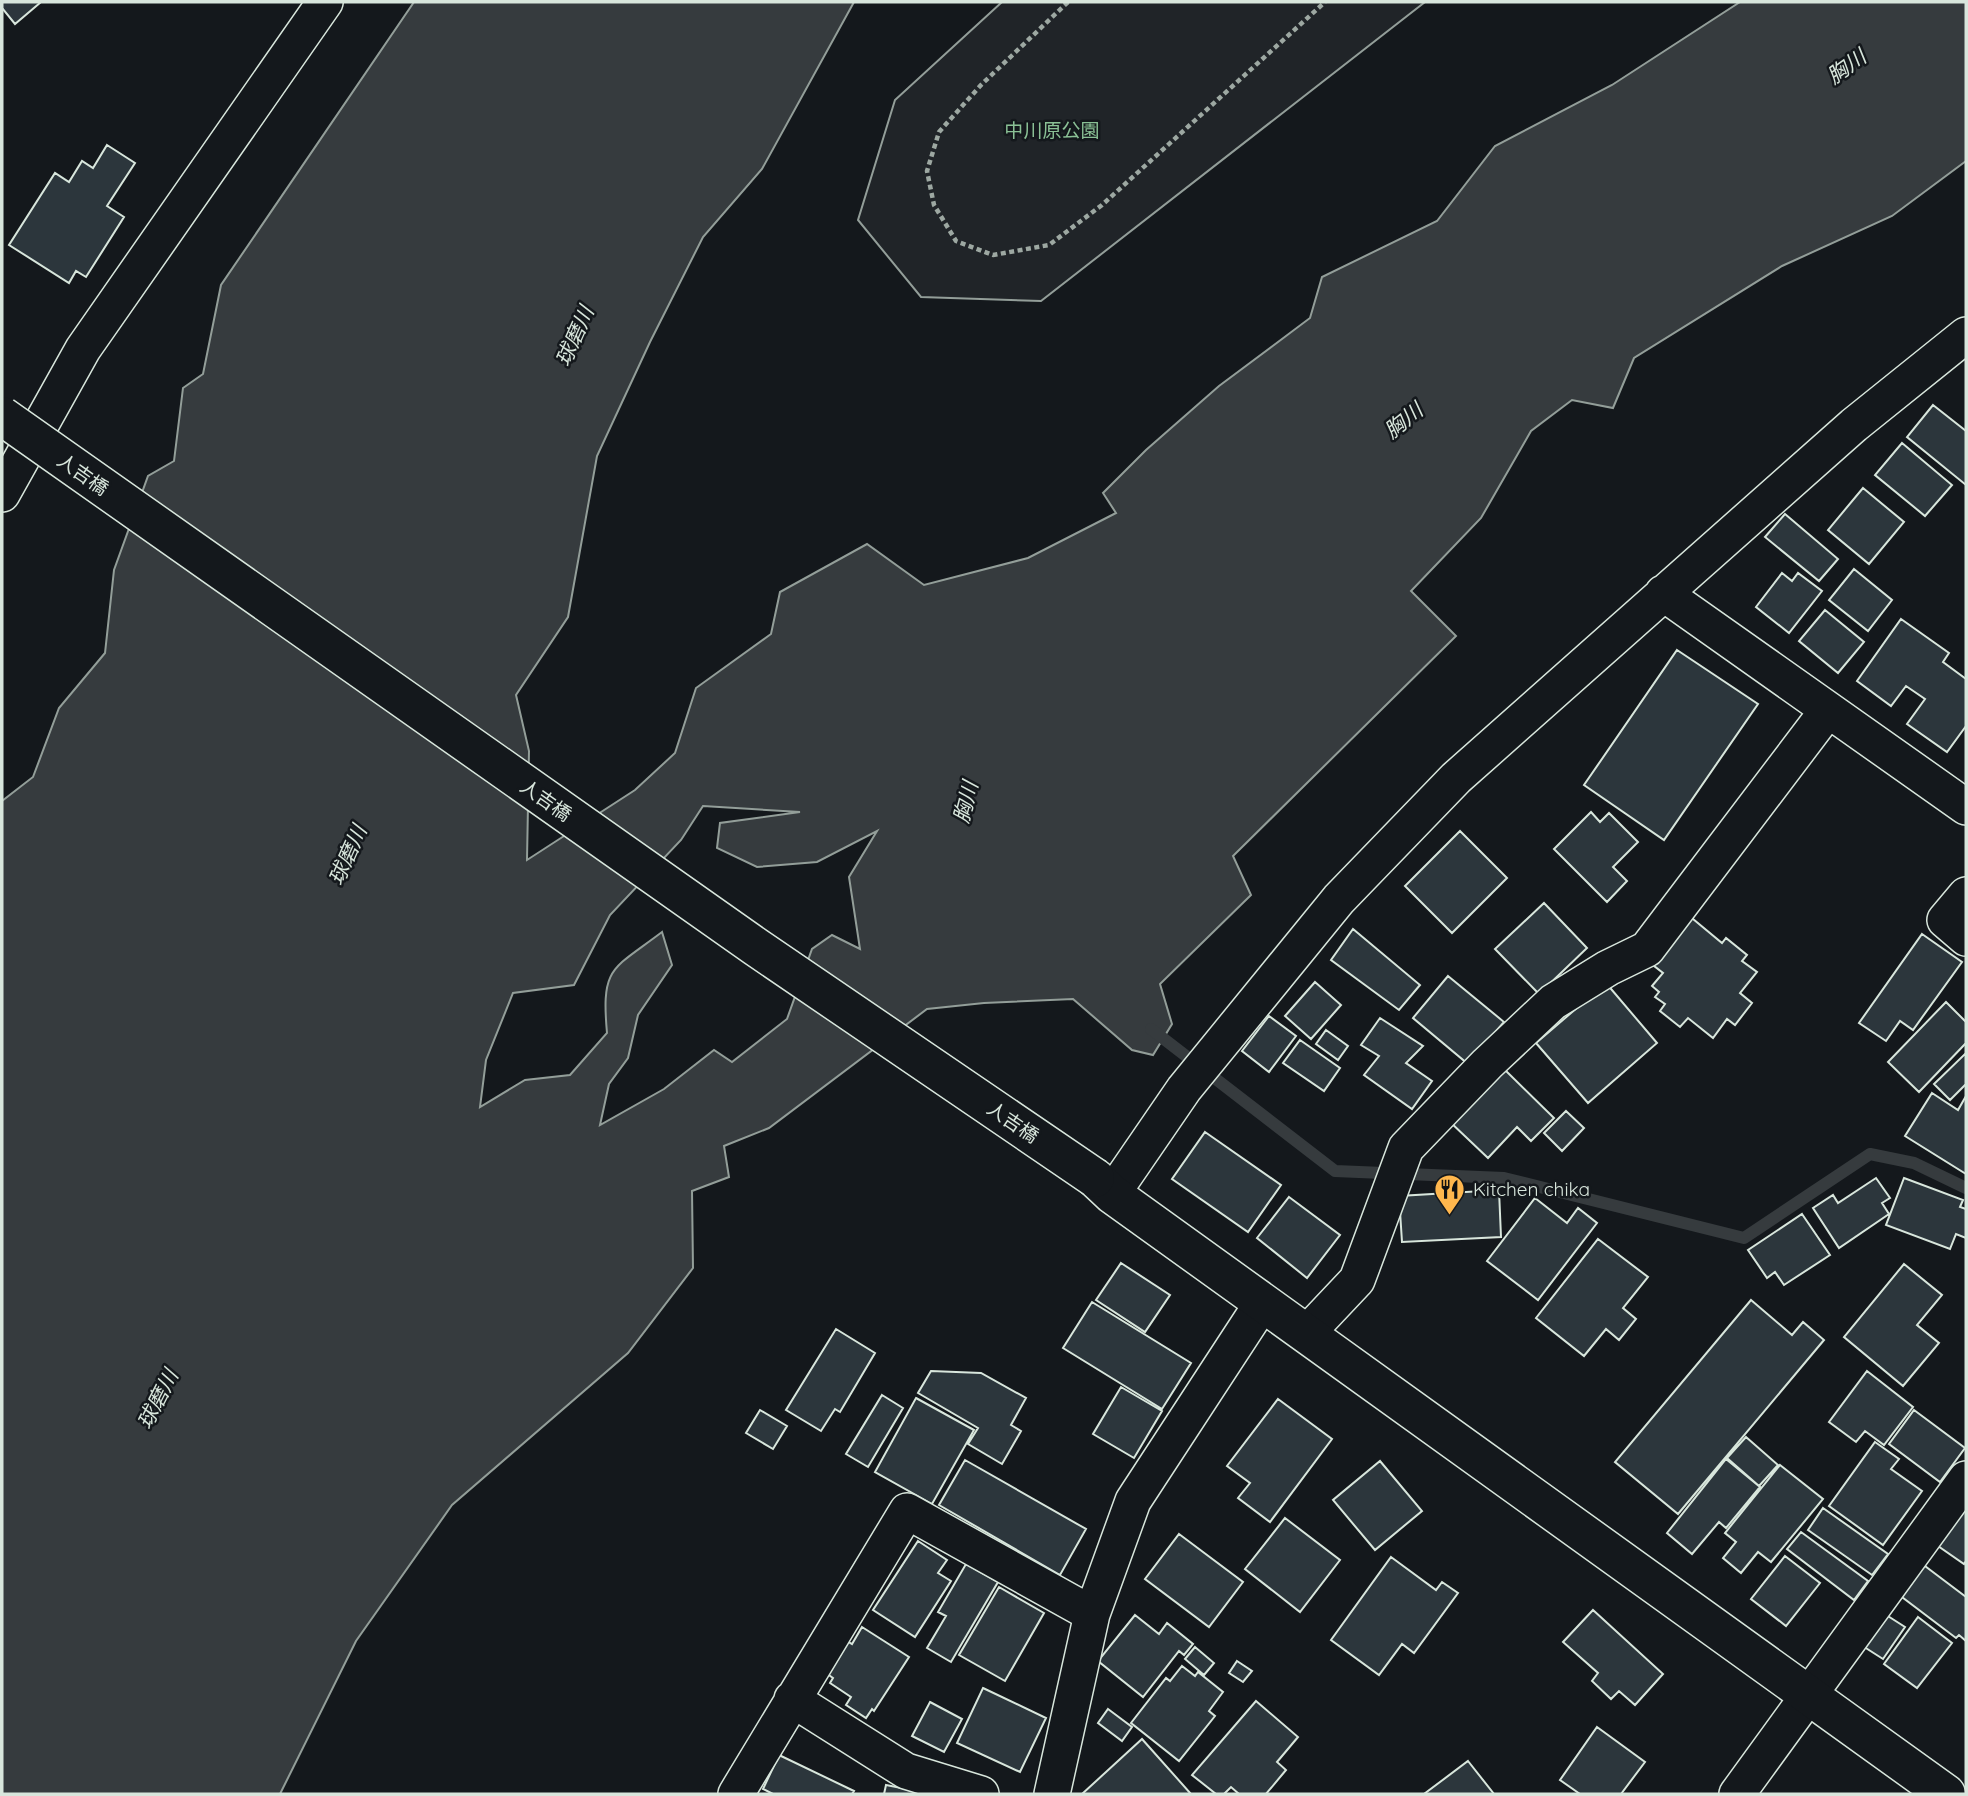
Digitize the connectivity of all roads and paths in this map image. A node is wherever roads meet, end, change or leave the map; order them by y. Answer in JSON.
{"nodes":[{"id":1,"x":325,"y":2,"type":"edge"},
{"id":2,"x":1068,"y":2,"type":"edge"},
{"id":3,"x":1325,"y":2,"type":"edge"},
{"id":4,"x":1966,"y":335,"type":"edge"},
{"id":5,"x":2,"y":416,"type":"edge"},
{"id":6,"x":2,"y":494,"type":"edge"},
{"id":7,"x":1663,"y":593,"type":"junction"},
{"id":8,"x":1828,"y":710,"type":"junction"},
{"id":9,"x":1966,"y":807,"type":"edge"},
{"id":10,"x":1966,"y":895,"type":"edge"},
{"id":11,"x":1966,"y":938,"type":"edge"},
{"id":12,"x":1104,"y":1186,"type":"junction"},
{"id":13,"x":1263,"y":1301,"type":"junction"},
{"id":14,"x":1307,"y":1333,"type":"junction"},
{"id":15,"x":1966,"y":1479,"type":"edge"},
{"id":16,"x":1092,"y":1614,"type":"junction"},
{"id":17,"x":1811,"y":1696,"type":"junction"},
{"id":18,"x":792,"y":1699,"type":"junction"},
{"id":19,"x":737,"y":1794,"type":"edge"},
{"id":20,"x":981,"y":1794,"type":"edge"},
{"id":21,"x":1052,"y":1794,"type":"edge"},
{"id":22,"x":1737,"y":1794,"type":"edge"},
{"id":23,"x":1945,"y":1794,"type":"edge"}],
"edges":[{"from":1,"to":6,"type":"street"},
{"from":2,"to":3,"type":"path"},
{"from":4,"to":7,"type":"street"},
{"from":5,"to":12,"type":"street","name":"人吉橋","bridge":true},
{"from":7,"to":8,"type":"street"},
{"from":7,"to":12,"type":"street"},
{"from":8,"to":9,"type":"street"},
{"from":8,"to":14,"type":"street"},
{"from":10,"to":11,"type":"street"},
{"from":12,"to":13,"type":"street","name":"人吉橋"},
{"from":13,"to":14,"type":"street","name":"人吉橋"},
{"from":13,"to":16,"type":"street"},
{"from":14,"to":17,"type":"street","name":"人吉橋"},
{"from":15,"to":17,"type":"street"},
{"from":16,"to":18,"type":"street"},
{"from":16,"to":21,"type":"street"},
{"from":17,"to":22,"type":"street"},
{"from":17,"to":23,"type":"street","name":"人吉橋"},
{"from":18,"to":19,"type":"street"},
{"from":18,"to":20,"type":"street"}]}
